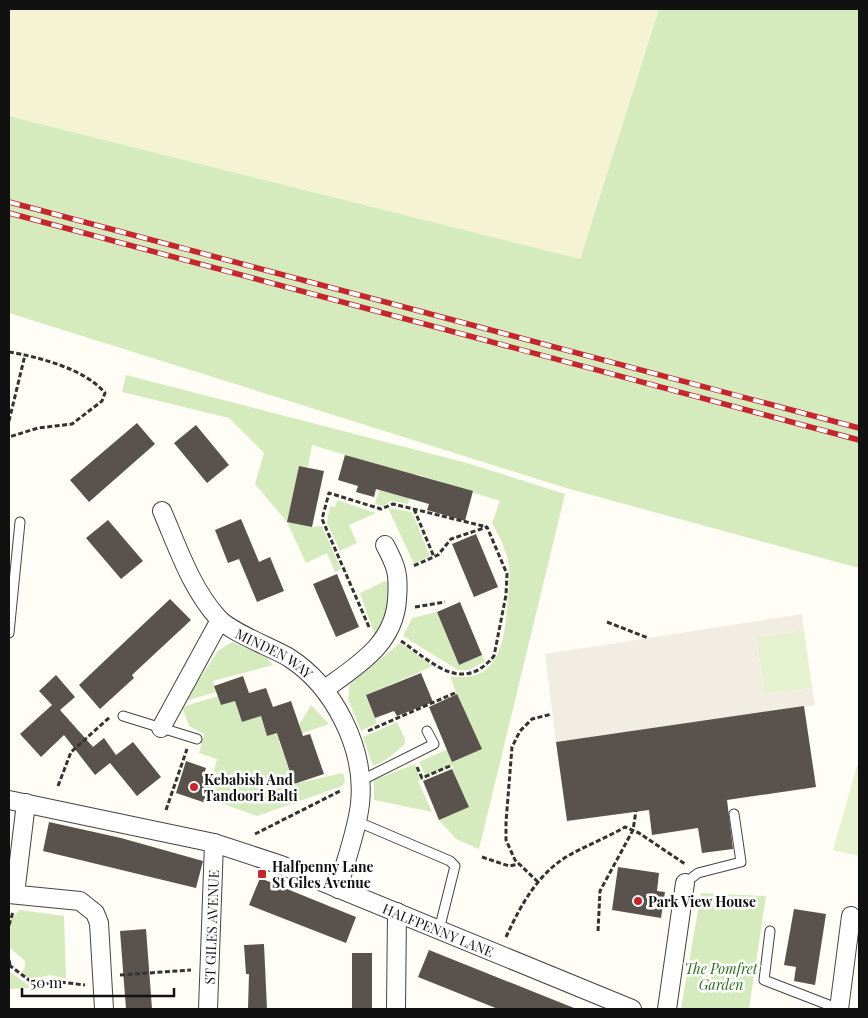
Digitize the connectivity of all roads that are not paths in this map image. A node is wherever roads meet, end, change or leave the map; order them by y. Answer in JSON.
{"nodes":[{"id":1,"x":162,"y":511,"type":"dead end"},
{"id":2,"x":20,"y":522,"type":"dead end"},
{"id":3,"x":386,"y":545,"type":"dead end"},
{"id":4,"x":220,"y":620,"type":"junction"},
{"id":5,"x":9,"y":633,"type":"edge"},
{"id":6,"x":325,"y":689,"type":"junction"},
{"id":7,"x":123,"y":716,"type":"road end"},
{"id":8,"x":161,"y":728,"type":"junction"},
{"id":9,"x":427,"y":731,"type":"dead end"},
{"id":10,"x":193,"y":738,"type":"road end"},
{"id":11,"x":360,"y":781,"type":"junction"},
{"id":12,"x":17,"y":801,"type":"edge"},
{"id":13,"x":734,"y":814,"type":"dead end"},
{"id":14,"x":355,"y":821,"type":"junction"},
{"id":15,"x":214,"y":843,"type":"junction"},
{"id":16,"x":691,"y":878,"type":"joint"},
{"id":17,"x":338,"y":889,"type":"junction"},
{"id":18,"x":12,"y":894,"type":"edge"},
{"id":19,"x":397,"y":912,"type":"junction"},
{"id":20,"x":851,"y":916,"type":"dead end"},
{"id":21,"x":439,"y":930,"type":"junction"},
{"id":22,"x":770,"y":931,"type":"dead end"},
{"id":23,"x":104,"y":1009,"type":"edge"},
{"id":24,"x":208,"y":1009,"type":"edge"},
{"id":25,"x":396,"y":1009,"type":"edge"},
{"id":26,"x":632,"y":1009,"type":"edge"},
{"id":27,"x":667,"y":1009,"type":"edge"},
{"id":28,"x":839,"y":1009,"type":"edge"}],
"edges":[{"from":1,"to":4,"type":"street","name":"MINDEN WAY"},
{"from":2,"to":5,"type":"lane"},
{"from":3,"to":6,"type":"street","name":"MINDEN WAY"},
{"from":4,"to":6,"type":"street","name":"MINDEN WAY"},
{"from":4,"to":8,"type":"street","name":"MINDEN WAY"},
{"from":6,"to":11,"type":"street","name":"MINDEN WAY"},
{"from":7,"to":8,"type":"lane"},
{"from":8,"to":10,"type":"lane"},
{"from":9,"to":11,"type":"lane"},
{"from":11,"to":14,"type":"street","name":"MINDEN WAY"},
{"from":12,"to":15,"type":"street","name":"HALFPENNY LANE"},
{"from":12,"to":18,"type":"street"},
{"from":13,"to":16,"type":"lane"},
{"from":14,"to":17,"type":"street","name":"MINDEN WAY"},
{"from":14,"to":21,"type":"lane"},
{"from":15,"to":17,"type":"street","name":"HALFPENNY LANE"},
{"from":15,"to":24,"type":"street","name":"ST GILES AVENUE"},
{"from":16,"to":27,"type":"street"},
{"from":17,"to":19,"type":"street","name":"HALFPENNY LANE"},
{"from":18,"to":23,"type":"street"},
{"from":19,"to":21,"type":"street","name":"HALFPENNY LANE"},
{"from":19,"to":25,"type":"street"},
{"from":20,"to":28,"type":"street"},
{"from":21,"to":26,"type":"street","name":"HALFPENNY LANE"},
{"from":22,"to":28,"type":"lane"}]}
